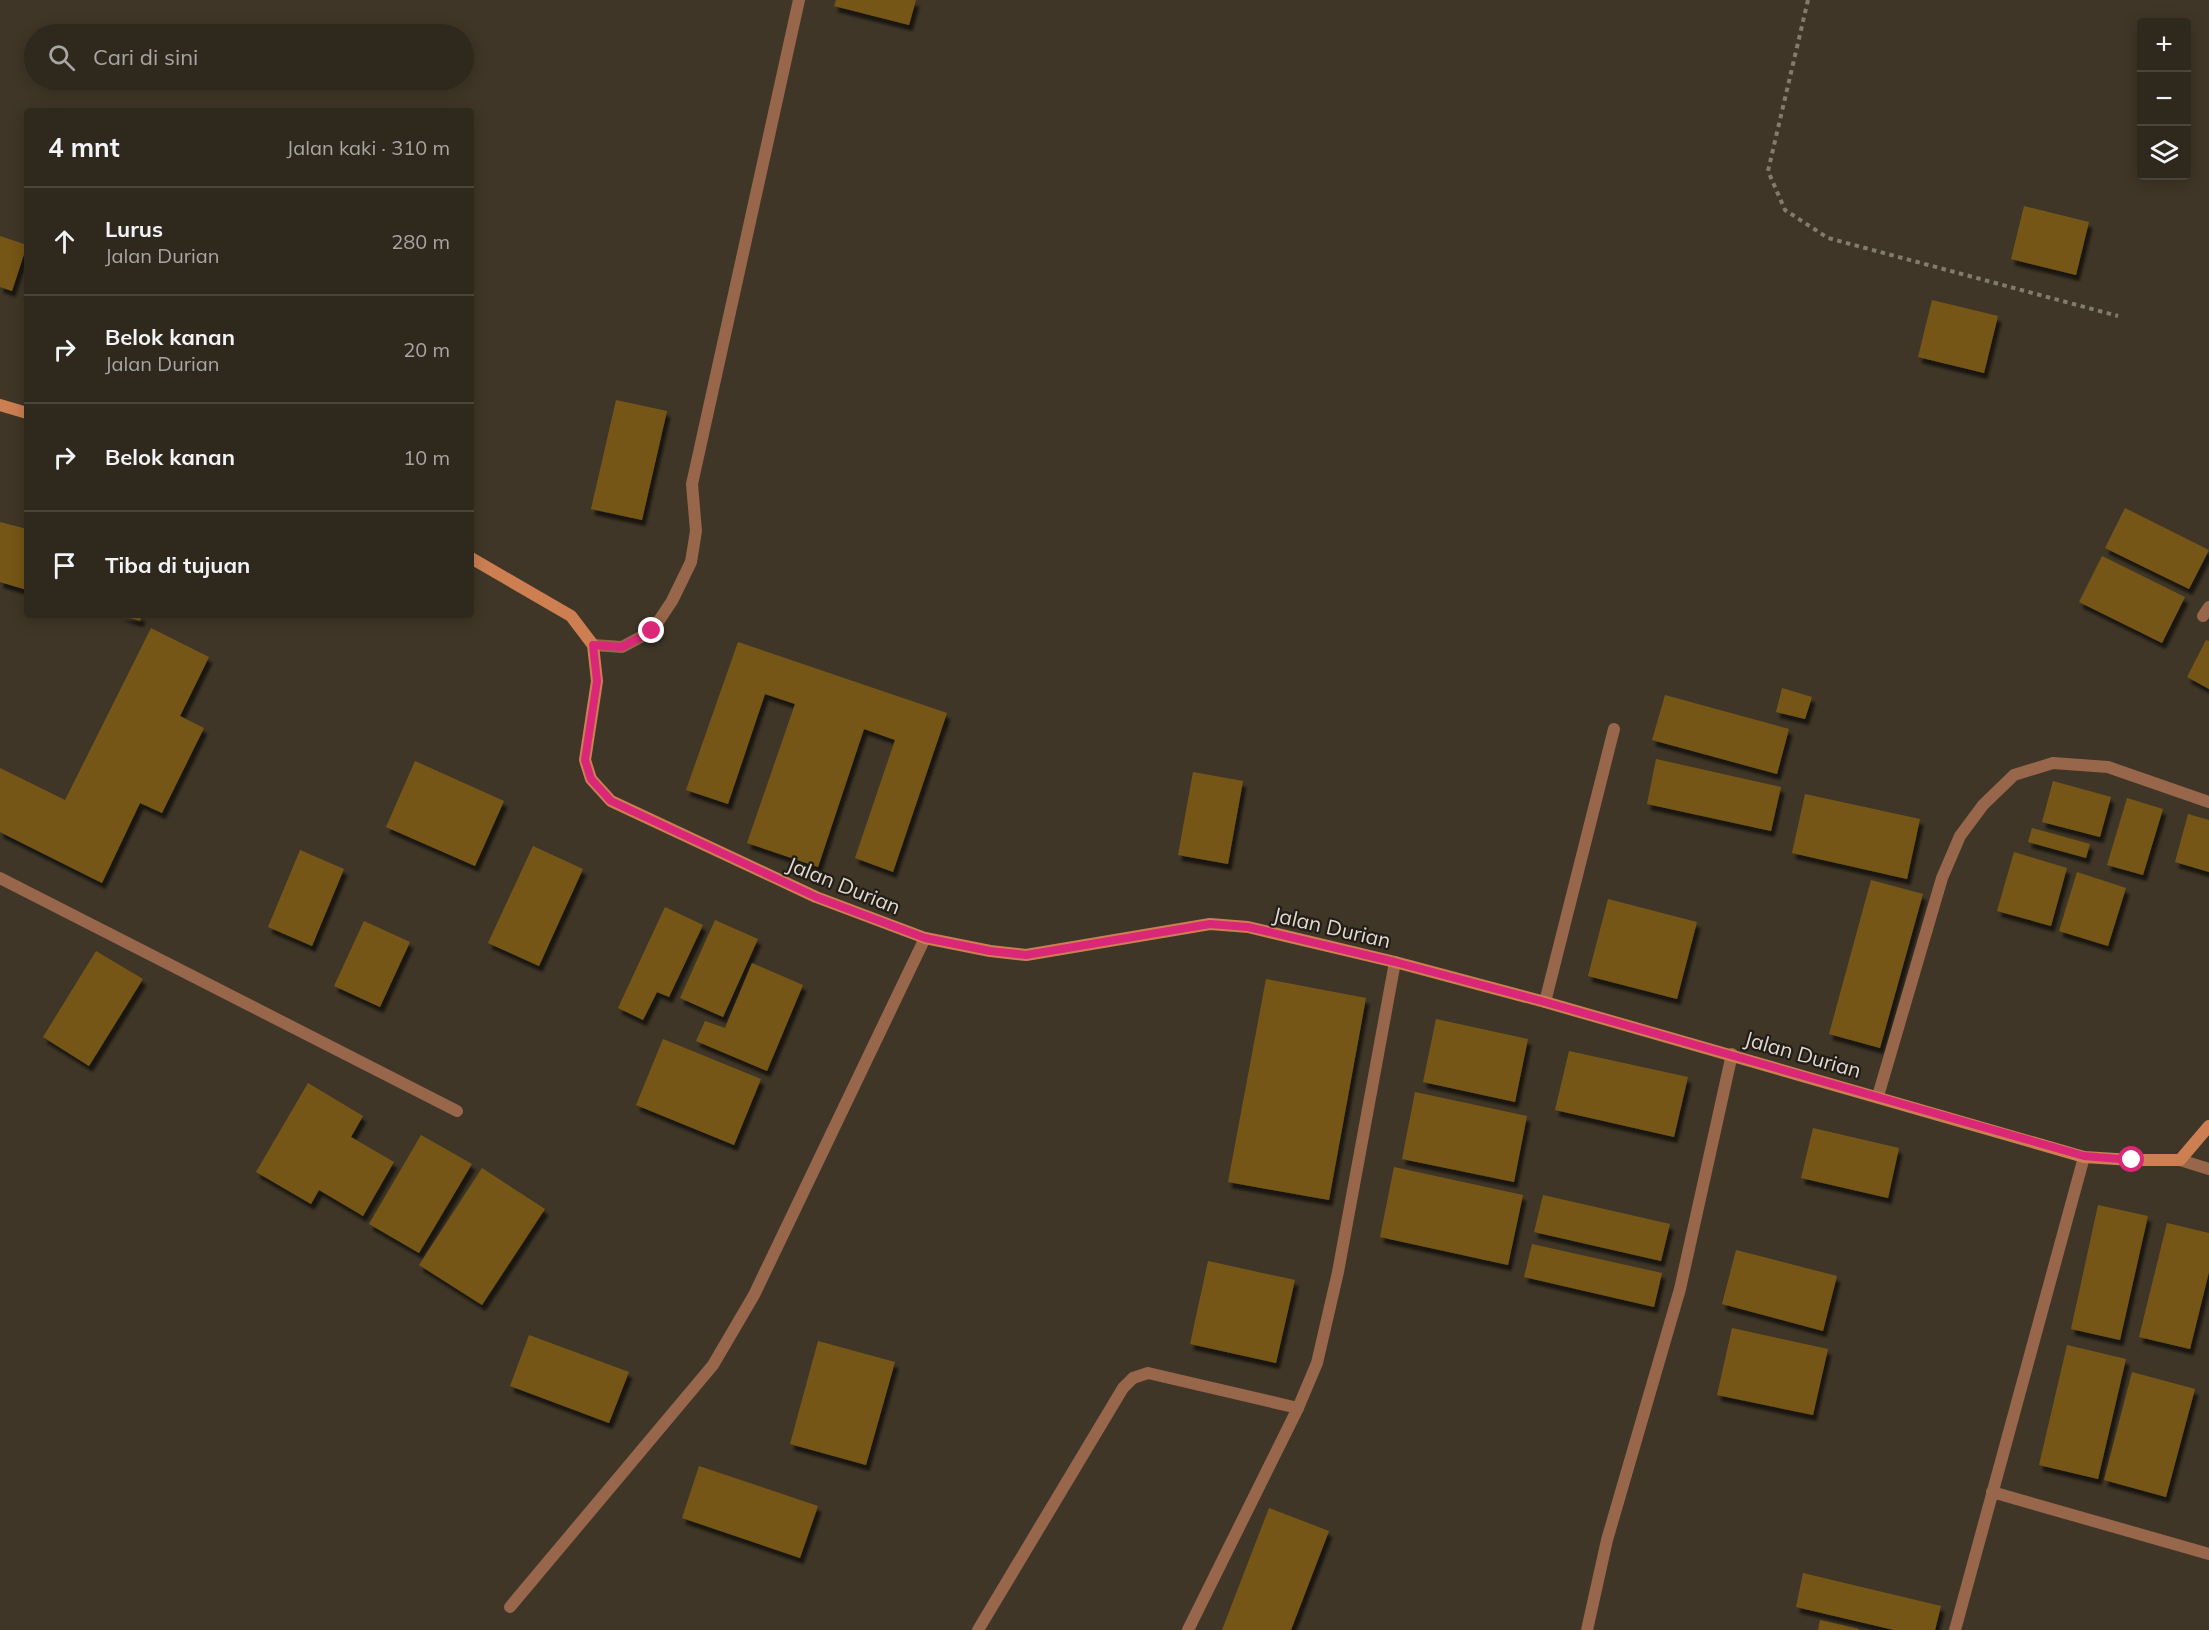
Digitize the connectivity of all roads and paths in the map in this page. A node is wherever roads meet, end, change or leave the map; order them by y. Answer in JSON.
{"nodes":[{"id":1,"x":799,"y":0,"type":"edge"},
{"id":2,"x":1808,"y":0,"type":"edge"},
{"id":3,"x":2118,"y":316,"type":"dead end"},
{"id":4,"x":0,"y":405,"type":"edge"},
{"id":5,"x":24,"y":412,"type":"edge"},
{"id":6,"x":474,"y":560,"type":"edge"},
{"id":7,"x":593,"y":645,"type":"junction"},
{"id":8,"x":1614,"y":729,"type":"dead end"},
{"id":9,"x":2209,"y":802,"type":"edge"},
{"id":10,"x":0,"y":878,"type":"edge"},
{"id":11,"x":925,"y":938,"type":"junction"},
{"id":12,"x":1395,"y":962,"type":"junction"},
{"id":13,"x":1545,"y":1002,"type":"junction"},
{"id":14,"x":1732,"y":1054,"type":"junction"},
{"id":15,"x":1878,"y":1096,"type":"junction"},
{"id":16,"x":457,"y":1111,"type":"dead end"},
{"id":17,"x":2209,"y":1126,"type":"edge"},
{"id":18,"x":2084,"y":1156,"type":"junction"},
{"id":19,"x":2180,"y":1160,"type":"junction"},
{"id":20,"x":2209,"y":1169,"type":"edge"},
{"id":21,"x":1299,"y":1408,"type":"junction"},
{"id":22,"x":1992,"y":1492,"type":"junction"},
{"id":23,"x":2209,"y":1554,"type":"edge"},
{"id":24,"x":510,"y":1607,"type":"dead end"},
{"id":25,"x":978,"y":1630,"type":"edge"},
{"id":26,"x":1188,"y":1630,"type":"edge"},
{"id":27,"x":1587,"y":1630,"type":"edge"},
{"id":28,"x":1955,"y":1630,"type":"edge"}],
"edges":[{"from":1,"to":7,"type":"street"},
{"from":2,"to":3,"type":"path"},
{"from":4,"to":5,"type":"street"},
{"from":6,"to":7,"type":"street"},
{"from":7,"to":11,"type":"street","name":"Jalan Durian"},
{"from":8,"to":13,"type":"street"},
{"from":9,"to":15,"type":"street"},
{"from":10,"to":16,"type":"street"},
{"from":11,"to":12,"type":"street","name":"Jalan Durian"},
{"from":11,"to":24,"type":"street"},
{"from":12,"to":13,"type":"street","name":"Jalan Durian"},
{"from":12,"to":21,"type":"street"},
{"from":13,"to":14,"type":"street","name":"Jalan Durian"},
{"from":14,"to":15,"type":"street","name":"Jalan Durian"},
{"from":14,"to":27,"type":"street"},
{"from":15,"to":18,"type":"street","name":"Jalan Durian"},
{"from":17,"to":19,"type":"street"},
{"from":18,"to":19,"type":"street","name":"Jalan Durian"},
{"from":18,"to":22,"type":"street"},
{"from":19,"to":20,"type":"street"},
{"from":21,"to":25,"type":"street"},
{"from":21,"to":26,"type":"street"},
{"from":22,"to":23,"type":"street"},
{"from":22,"to":28,"type":"street"}]}
